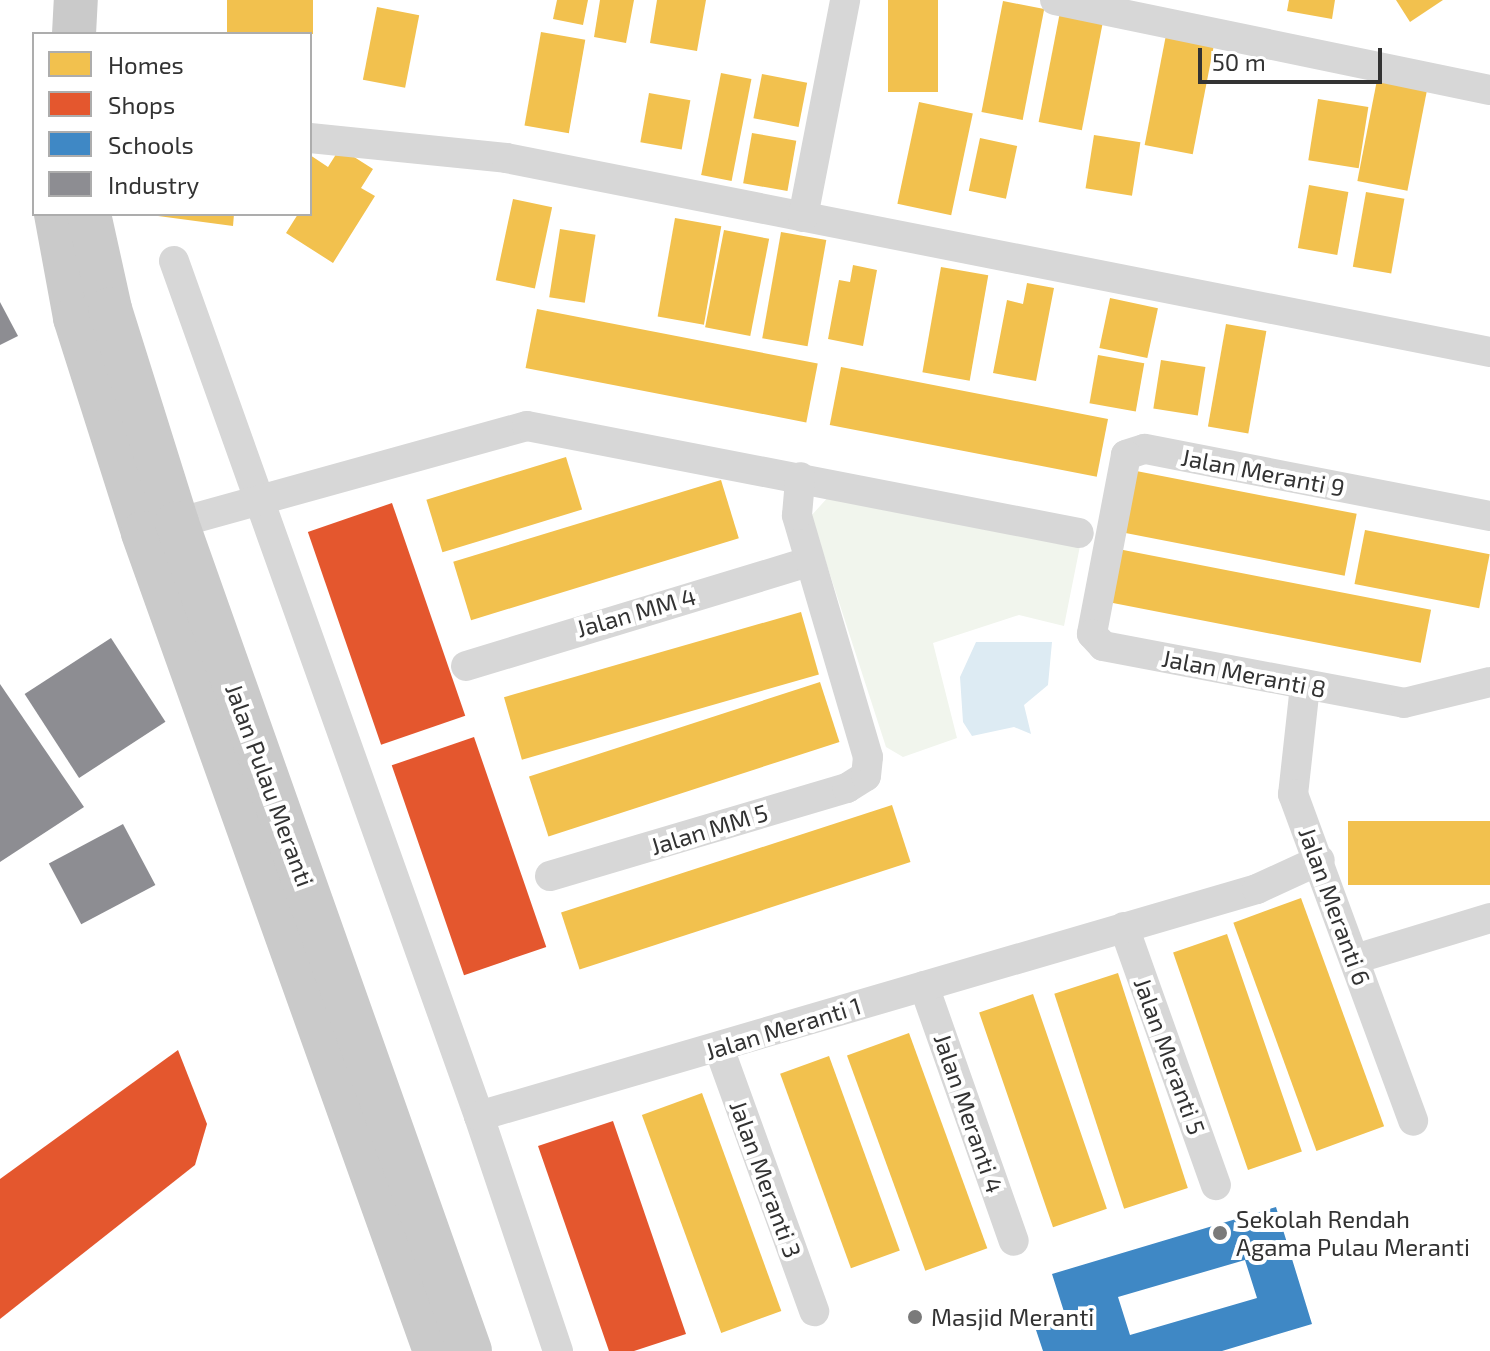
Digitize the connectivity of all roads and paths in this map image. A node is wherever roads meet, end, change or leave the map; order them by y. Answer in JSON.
{"nodes":[{"id":1,"x":46,"y":0,"type":"edge"},
{"id":2,"x":76,"y":0,"type":"edge"},
{"id":3,"x":845,"y":0,"type":"edge"},
{"id":4,"x":1055,"y":0,"type":"edge"},
{"id":5,"x":44,"y":32,"type":"edge"},
{"id":6,"x":74,"y":32,"type":"edge"},
{"id":7,"x":1490,"y":90,"type":"edge"},
{"id":8,"x":312,"y":138,"type":"edge"},
{"id":9,"x":56,"y":216,"type":"edge"},
{"id":10,"x":89,"y":216,"type":"edge"},
{"id":11,"x":803,"y":217,"type":"junction"},
{"id":12,"x":174,"y":261,"type":"dead end"},
{"id":13,"x":1490,"y":352,"type":"edge"},
{"id":14,"x":800,"y":477,"type":"junction"},
{"id":15,"x":255,"y":503,"type":"junction"},
{"id":16,"x":1490,"y":516,"type":"edge"},
{"id":17,"x":177,"y":523,"type":"junction"},
{"id":18,"x":1079,"y":533,"type":"dead end"},
{"id":19,"x":1109,"y":544,"type":"joint"},
{"id":20,"x":808,"y":562,"type":"junction"},
{"id":21,"x":466,"y":666,"type":"dead end"},
{"id":22,"x":1490,"y":682,"type":"edge"},
{"id":23,"x":1305,"y":686,"type":"junction"},
{"id":24,"x":1320,"y":860,"type":"junction"},
{"id":25,"x":550,"y":876,"type":"dead end"},
{"id":26,"x":1490,"y":918,"type":"edge"},
{"id":27,"x":1124,"y":927,"type":"junction"},
{"id":28,"x":1355,"y":959,"type":"junction"},
{"id":29,"x":924,"y":986,"type":"junction"},
{"id":30,"x":719,"y":1048,"type":"junction"},
{"id":31,"x":479,"y":1116,"type":"junction"},
{"id":32,"x":1413,"y":1121,"type":"dead end"},
{"id":33,"x":1216,"y":1185,"type":"dead end"},
{"id":34,"x":1014,"y":1241,"type":"dead end"},
{"id":35,"x":814,"y":1311,"type":"dead end"},
{"id":36,"x":435,"y":1351,"type":"edge"},
{"id":37,"x":470,"y":1351,"type":"edge"},
{"id":38,"x":558,"y":1351,"type":"edge"}],
"edges":[{"from":1,"to":5,"type":"main road"},
{"from":2,"to":6,"type":"main road"},
{"from":3,"to":11,"type":"street"},
{"from":4,"to":7,"type":"street"},
{"from":8,"to":11,"type":"street"},
{"from":9,"to":36,"type":"main road","name":"Jalan Pulau Meranti"},
{"from":10,"to":17,"type":"main road","name":"Jalan Pulau Meranti"},
{"from":11,"to":13,"type":"street"},
{"from":12,"to":15,"type":"street"},
{"from":14,"to":15,"type":"street"},
{"from":14,"to":18,"type":"street"},
{"from":14,"to":20,"type":"street"},
{"from":15,"to":17,"type":"street"},
{"from":15,"to":31,"type":"street"},
{"from":16,"to":19,"type":"street","name":"Jalan Meranti 9"},
{"from":17,"to":37,"type":"main road","name":"Jalan Pulau Meranti"},
{"from":19,"to":23,"type":"street","name":"Jalan Meranti 8"},
{"from":20,"to":21,"type":"street","name":"Jalan MM 4"},
{"from":20,"to":25,"type":"street","name":"Jalan MM 5"},
{"from":22,"to":23,"type":"street","name":"Jalan Meranti 8"},
{"from":23,"to":24,"type":"street","name":"Jalan Meranti 6"},
{"from":24,"to":27,"type":"street","name":"Jalan Meranti 1"},
{"from":24,"to":28,"type":"street","name":"Jalan Meranti 6"},
{"from":26,"to":28,"type":"street"},
{"from":27,"to":29,"type":"street","name":"Jalan Meranti 1"},
{"from":27,"to":33,"type":"street","name":"Jalan Meranti 5"},
{"from":28,"to":32,"type":"street","name":"Jalan Meranti 6"},
{"from":29,"to":30,"type":"street","name":"Jalan Meranti 1"},
{"from":29,"to":34,"type":"street","name":"Jalan Meranti 4"},
{"from":30,"to":31,"type":"street","name":"Jalan Meranti 1"},
{"from":30,"to":35,"type":"street","name":"Jalan Meranti 3"},
{"from":31,"to":38,"type":"street"}]}
